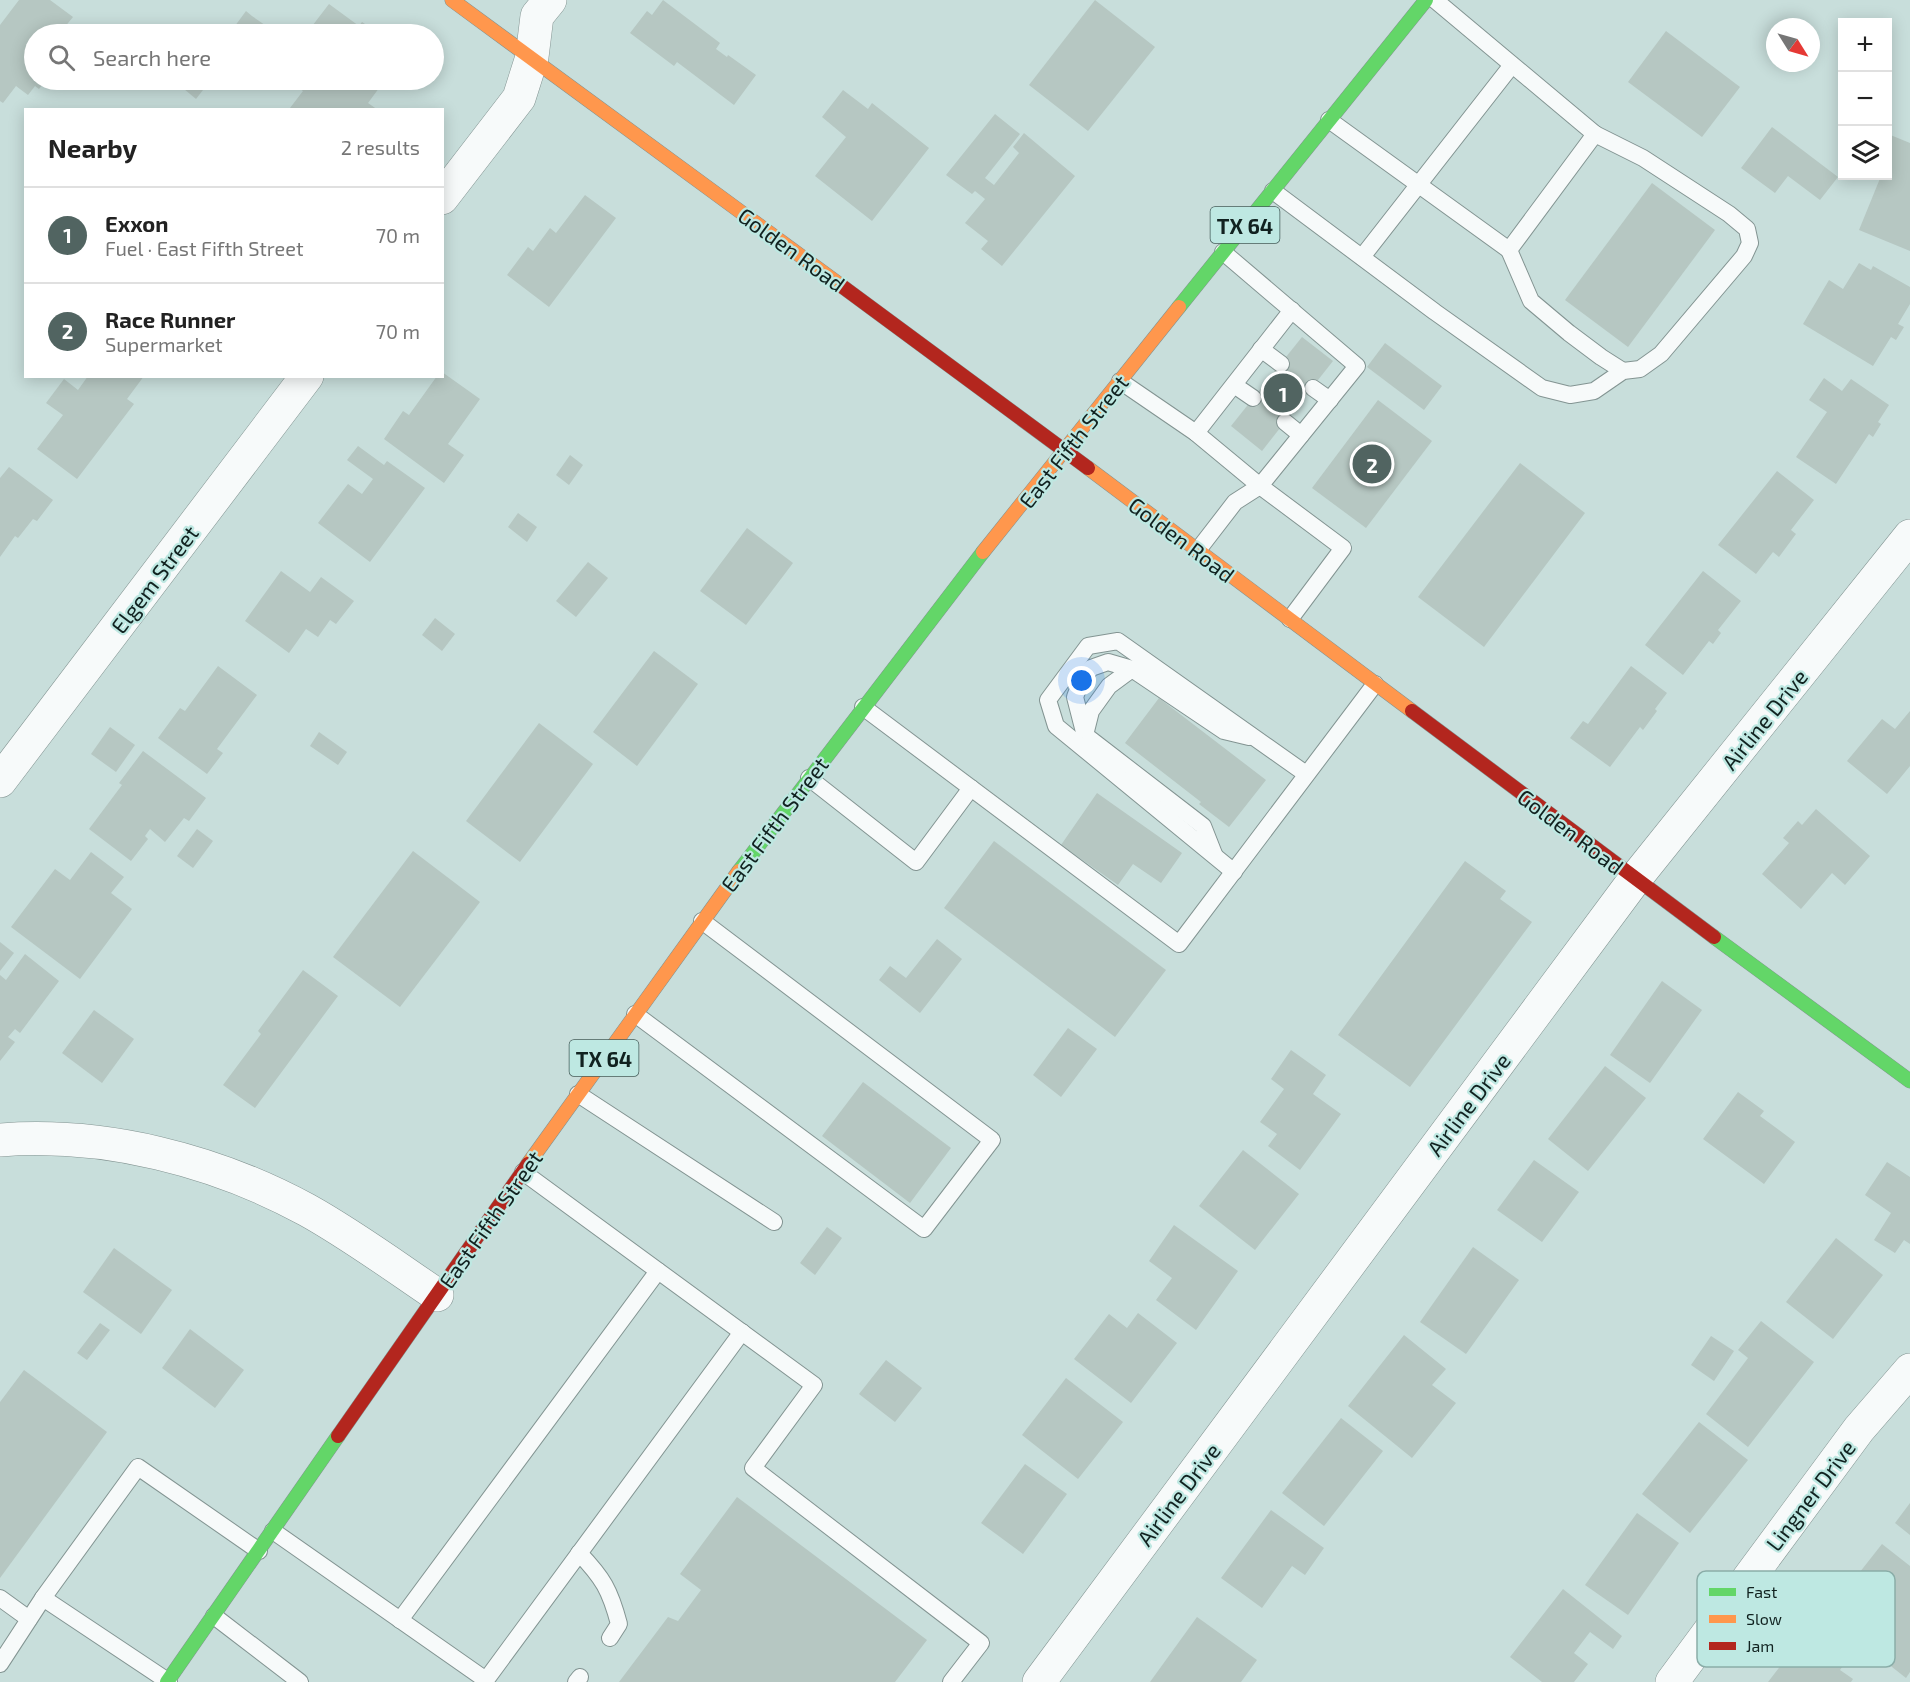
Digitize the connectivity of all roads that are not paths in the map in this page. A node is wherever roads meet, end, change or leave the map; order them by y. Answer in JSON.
{"nodes":[{"id":1,"x":452,"y":0,"type":"edge"},
{"id":2,"x":550,"y":0,"type":"edge"},
{"id":3,"x":1426,"y":0,"type":"edge"},
{"id":4,"x":1436,"y":0,"type":"edge"},
{"id":5,"x":532,"y":57,"type":"junction"},
{"id":6,"x":1512,"y":64,"type":"junction"},
{"id":7,"x":1329,"y":120,"type":"junction"},
{"id":8,"x":1595,"y":134,"type":"junction"},
{"id":9,"x":1418,"y":184,"type":"junction"},
{"id":10,"x":1273,"y":191,"type":"junction"},
{"id":11,"x":444,"y":195,"type":"edge"},
{"id":12,"x":1509,"y":250,"type":"junction"},
{"id":13,"x":1223,"y":252,"type":"junction"},
{"id":14,"x":1362,"y":257,"type":"junction"},
{"id":15,"x":1292,"y":310,"type":"junction"},
{"id":16,"x":1261,"y":349,"type":"junction"},
{"id":17,"x":1281,"y":364,"type":"dead end"},
{"id":18,"x":1623,"y":371,"type":"junction"},
{"id":19,"x":305,"y":378,"type":"edge"},
{"id":20,"x":1120,"y":381,"type":"junction"},
{"id":21,"x":1234,"y":384,"type":"junction"},
{"id":22,"x":1313,"y":388,"type":"dead end"},
{"id":23,"x":1253,"y":398,"type":"dead end"},
{"id":24,"x":1330,"y":400,"type":"junction"},
{"id":25,"x":1286,"y":422,"type":"dead end"},
{"id":26,"x":1196,"y":433,"type":"junction"},
{"id":27,"x":1301,"y":435,"type":"junction"},
{"id":28,"x":1064,"y":450,"type":"junction"},
{"id":29,"x":1260,"y":486,"type":"junction"},
{"id":30,"x":1910,"y":536,"type":"edge"},
{"id":31,"x":1198,"y":550,"type":"junction"},
{"id":32,"x":1290,"y":620,"type":"junction"},
{"id":33,"x":1132,"y":669,"type":"junction"},
{"id":34,"x":1376,"y":684,"type":"junction"},
{"id":35,"x":863,"y":707,"type":"junction"},
{"id":36,"x":1085,"y":735,"type":"junction"},
{"id":37,"x":1259,"y":740,"type":"junction"},
{"id":38,"x":1306,"y":774,"type":"junction"},
{"id":39,"x":809,"y":778,"type":"junction"},
{"id":40,"x":0,"y":782,"type":"edge"},
{"id":41,"x":971,"y":788,"type":"junction"},
{"id":42,"x":1215,"y":857,"type":"junction"},
{"id":43,"x":1234,"y":872,"type":"junction"},
{"id":44,"x":1635,"y":879,"type":"junction"},
{"id":45,"x":702,"y":921,"type":"junction"},
{"id":46,"x":635,"y":1014,"type":"junction"},
{"id":47,"x":1910,"y":1081,"type":"edge"},
{"id":48,"x":578,"y":1094,"type":"junction"},
{"id":49,"x":0,"y":1140,"type":"edge"},
{"id":50,"x":523,"y":1172,"type":"junction"},
{"id":51,"x":774,"y":1222,"type":"dead end"},
{"id":52,"x":658,"y":1271,"type":"junction"},
{"id":53,"x":437,"y":1295,"type":"junction"},
{"id":54,"x":742,"y":1332,"type":"junction"},
{"id":55,"x":1910,"y":1370,"type":"edge"},
{"id":56,"x":273,"y":1531,"type":"junction"},
{"id":57,"x":259,"y":1551,"type":"junction"},
{"id":58,"x":579,"y":1553,"type":"junction"},
{"id":59,"x":1753,"y":1571,"type":"edge"},
{"id":60,"x":0,"y":1598,"type":"edge"},
{"id":61,"x":44,"y":1598,"type":"junction"},
{"id":62,"x":214,"y":1616,"type":"junction"},
{"id":63,"x":29,"y":1619,"type":"junction"},
{"id":64,"x":400,"y":1620,"type":"junction"},
{"id":65,"x":610,"y":1638,"type":"dead end"},
{"id":66,"x":1697,"y":1647,"type":"edge"},
{"id":67,"x":0,"y":1664,"type":"edge"},
{"id":68,"x":488,"y":1681,"type":"edge"},
{"id":69,"x":168,"y":1682,"type":"edge"},
{"id":70,"x":300,"y":1682,"type":"edge"},
{"id":71,"x":951,"y":1682,"type":"edge"},
{"id":72,"x":1039,"y":1682,"type":"edge"},
{"id":73,"x":1671,"y":1682,"type":"edge"}],
"edges":[{"from":1,"to":5,"type":"main road","name":"Golden Road"},
{"from":2,"to":5,"type":"street"},
{"from":3,"to":7,"type":"main road","name":"East Fifth Street","number":"TX 64"},
{"from":4,"to":6,"type":"lane"},
{"from":5,"to":11,"type":"street"},
{"from":5,"to":28,"type":"main road","name":"Golden Road"},
{"from":6,"to":8,"type":"lane"},
{"from":6,"to":9,"type":"lane"},
{"from":7,"to":9,"type":"lane"},
{"from":7,"to":10,"type":"main road","name":"East Fifth Street","number":"TX 64"},
{"from":8,"to":12,"type":"lane"},
{"from":8,"to":18,"type":"lane"},
{"from":9,"to":12,"type":"lane"},
{"from":9,"to":14,"type":"lane"},
{"from":10,"to":13,"type":"main road","name":"East Fifth Street","number":"TX 64"},
{"from":10,"to":14,"type":"lane"},
{"from":12,"to":18,"type":"lane"},
{"from":13,"to":15,"type":"lane"},
{"from":13,"to":20,"type":"main road","name":"East Fifth Street","number":"TX 64"},
{"from":14,"to":18,"type":"lane"},
{"from":15,"to":16,"type":"lane"},
{"from":15,"to":24,"type":"lane"},
{"from":16,"to":17,"type":"lane"},
{"from":16,"to":21,"type":"lane"},
{"from":19,"to":40,"type":"street","name":"Elgem Street"},
{"from":20,"to":26,"type":"lane"},
{"from":20,"to":28,"type":"main road","name":"East Fifth Street","number":"TX 64"},
{"from":21,"to":23,"type":"lane"},
{"from":21,"to":26,"type":"lane"},
{"from":22,"to":24,"type":"lane"},
{"from":24,"to":27,"type":"lane"},
{"from":25,"to":27,"type":"lane"},
{"from":26,"to":29,"type":"lane"},
{"from":27,"to":29,"type":"lane"},
{"from":28,"to":31,"type":"main road","name":"Golden Road"},
{"from":28,"to":35,"type":"main road","name":"East Fifth Street","number":"TX 64"},
{"from":29,"to":31,"type":"lane"},
{"from":29,"to":32,"type":"lane"},
{"from":30,"to":44,"type":"street","name":"Airline Drive"},
{"from":31,"to":32,"type":"main road","name":"Golden Road"},
{"from":32,"to":34,"type":"main road","name":"Golden Road"},
{"from":33,"to":36,"type":"lane"},
{"from":33,"to":36,"type":"lane"},
{"from":33,"to":37,"type":"lane"},
{"from":34,"to":38,"type":"lane"},
{"from":34,"to":44,"type":"main road","name":"Golden Road"},
{"from":35,"to":39,"type":"main road","name":"East Fifth Street","number":"TX 64"},
{"from":35,"to":41,"type":"lane"},
{"from":36,"to":42,"type":"lane"},
{"from":37,"to":38,"type":"lane"},
{"from":37,"to":42,"type":"lane"},
{"from":38,"to":43,"type":"lane"},
{"from":39,"to":41,"type":"lane"},
{"from":39,"to":45,"type":"main road","name":"East Fifth Street","number":"TX 64"},
{"from":41,"to":43,"type":"lane"},
{"from":42,"to":43,"type":"lane"},
{"from":44,"to":47,"type":"main road","name":"Golden Road"},
{"from":44,"to":72,"type":"street","name":"Airline Drive"},
{"from":45,"to":46,"type":"main road","name":"East Fifth Street","number":"TX 64"},
{"from":45,"to":46,"type":"lane"},
{"from":46,"to":48,"type":"main road","name":"East Fifth Street","number":"TX 64"},
{"from":48,"to":50,"type":"main road","name":"East Fifth Street","number":"TX 64"},
{"from":48,"to":51,"type":"lane"},
{"from":49,"to":53,"type":"street"},
{"from":50,"to":52,"type":"lane"},
{"from":50,"to":53,"type":"main road","name":"East Fifth Street","number":"TX 64"},
{"from":52,"to":54,"type":"lane"},
{"from":52,"to":64,"type":"lane"},
{"from":53,"to":56,"type":"main road","name":"East Fifth Street","number":"TX 64"},
{"from":54,"to":58,"type":"lane"},
{"from":54,"to":71,"type":"lane"},
{"from":55,"to":59,"type":"street","name":"Lingner Drive"},
{"from":56,"to":57,"type":"main road","name":"East Fifth Street","number":"TX 64"},
{"from":56,"to":64,"type":"lane"},
{"from":57,"to":61,"type":"lane"},
{"from":57,"to":62,"type":"main road","name":"East Fifth Street","number":"TX 64"},
{"from":58,"to":65,"type":"lane"},
{"from":58,"to":68,"type":"lane"},
{"from":60,"to":63,"type":"lane"},
{"from":61,"to":63,"type":"lane"},
{"from":61,"to":69,"type":"lane"},
{"from":62,"to":69,"type":"main road","name":"East Fifth Street","number":"TX 64"},
{"from":62,"to":70,"type":"lane"},
{"from":63,"to":67,"type":"lane"},
{"from":64,"to":68,"type":"lane"},
{"from":66,"to":73,"type":"street","name":"Lingner Drive"}]}
